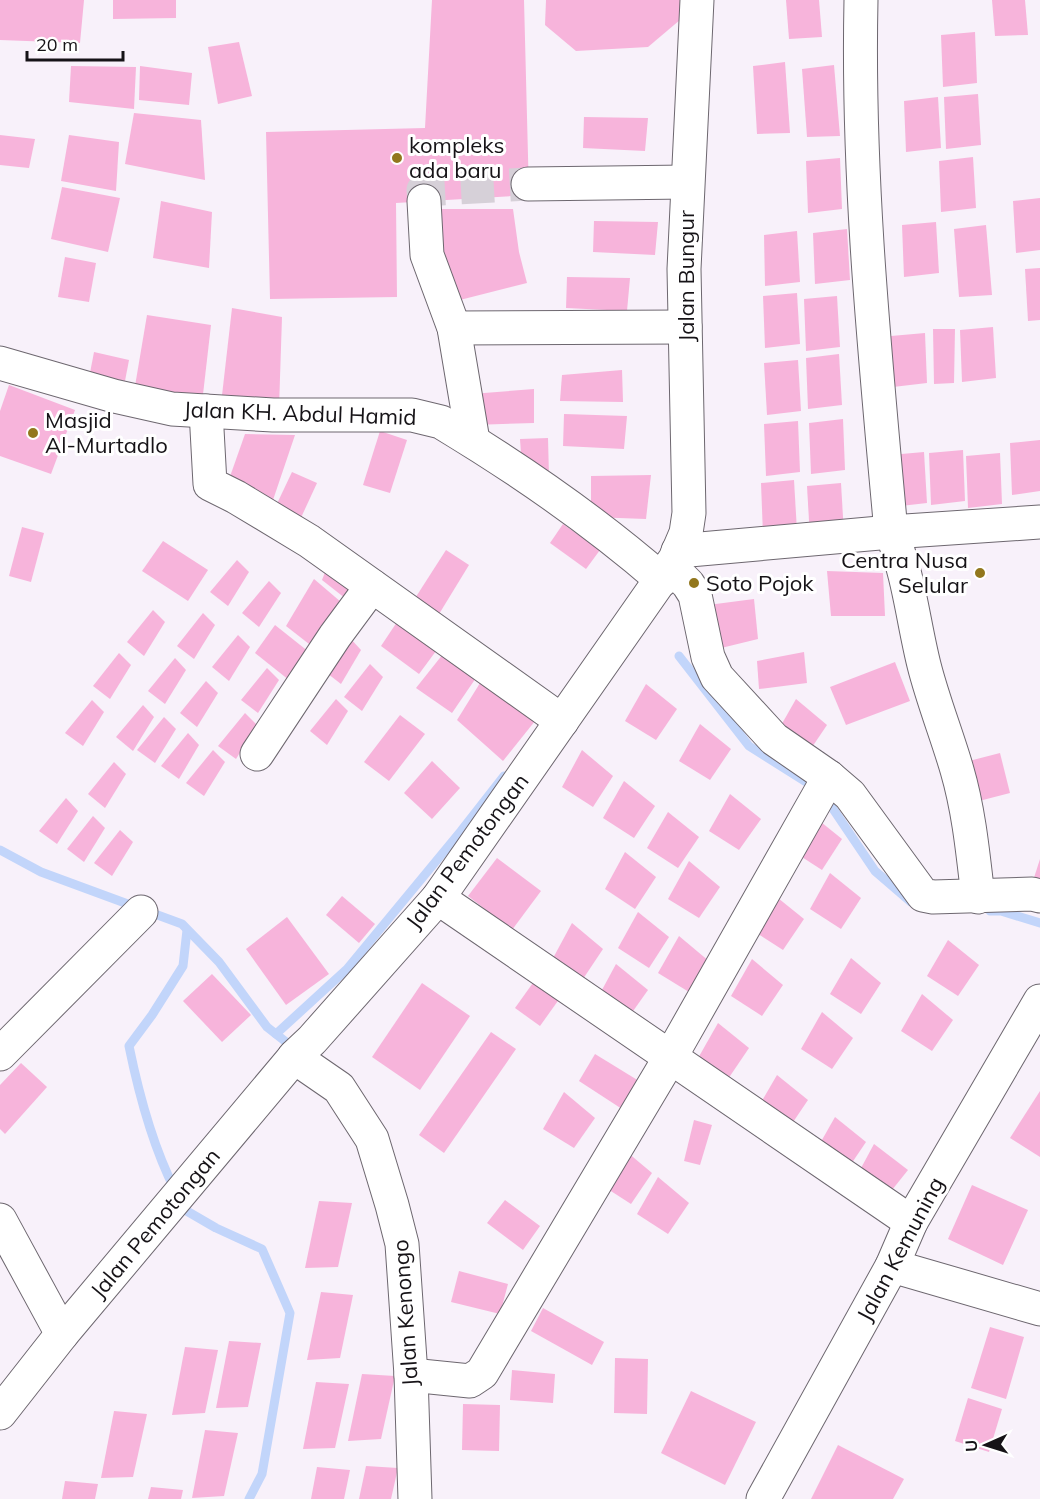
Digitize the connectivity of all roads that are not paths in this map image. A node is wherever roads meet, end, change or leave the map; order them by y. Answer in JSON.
{"nodes":[{"id":1,"x":697,"y":0,"type":"edge"},
{"id":2,"x":861,"y":0,"type":"edge"},
{"id":3,"x":687,"y":182,"type":"junction"},
{"id":4,"x":528,"y":184,"type":"tunnel mouth"},
{"id":5,"x":424,"y":201,"type":"dead end"},
{"id":6,"x":685,"y":327,"type":"junction"},
{"id":7,"x":454,"y":328,"type":"junction"},
{"id":8,"x":0,"y":363,"type":"edge"},
{"id":9,"x":206,"y":411,"type":"junction"},
{"id":10,"x":473,"y":441,"type":"junction"},
{"id":11,"x":1040,"y":522,"type":"edge"},
{"id":12,"x":891,"y":532,"type":"junction"},
{"id":13,"x":670,"y":566,"type":"junction"},
{"id":14,"x":372,"y":586,"type":"junction"},
{"id":15,"x":562,"y":721,"type":"junction"},
{"id":16,"x":257,"y":754,"type":"dead end"},
{"id":17,"x":829,"y":777,"type":"junction"},
{"id":18,"x":1040,"y":896,"type":"edge"},
{"id":19,"x":978,"y":897,"type":"junction"},
{"id":20,"x":438,"y":898,"type":"junction"},
{"id":21,"x":141,"y":912,"type":"dead end"},
{"id":22,"x":1040,"y":1001,"type":"edge"},
{"id":23,"x":301,"y":1051,"type":"junction"},
{"id":24,"x":0,"y":1054,"type":"edge"},
{"id":25,"x":671,"y":1056,"type":"junction"},
{"id":26,"x":0,"y":1220,"type":"edge"},
{"id":27,"x":911,"y":1222,"type":"junction"},
{"id":28,"x":892,"y":1266,"type":"junction"},
{"id":29,"x":1040,"y":1309,"type":"edge"},
{"id":30,"x":62,"y":1334,"type":"junction"},
{"id":31,"x":416,"y":1375,"type":"junction"},
{"id":32,"x":0,"y":1413,"type":"edge"},
{"id":33,"x":415,"y":1499,"type":"edge"},
{"id":34,"x":763,"y":1499,"type":"edge"}],
"edges":[{"from":1,"to":3,"type":"street","name":"Jalan Bungur"},
{"from":2,"to":12,"type":"street"},
{"from":3,"to":4,"type":"street"},
{"from":3,"to":6,"type":"street","name":"Jalan Bungur"},
{"from":5,"to":7,"type":"street"},
{"from":6,"to":7,"type":"street"},
{"from":6,"to":13,"type":"street","name":"Jalan Bungur"},
{"from":7,"to":10,"type":"street"},
{"from":8,"to":9,"type":"street","name":"Jalan KH. Abdul Hamid"},
{"from":9,"to":10,"type":"street","name":"Jalan KH. Abdul Hamid"},
{"from":9,"to":14,"type":"street"},
{"from":10,"to":13,"type":"street","name":"Jalan KH. Abdul Hamid"},
{"from":11,"to":12,"type":"street"},
{"from":12,"to":13,"type":"street"},
{"from":12,"to":19,"type":"street"},
{"from":13,"to":15,"type":"street","name":"Jalan Pemotongan"},
{"from":13,"to":17,"type":"street","name":"Jalan KH. Abdul Hamid"},
{"from":14,"to":15,"type":"street"},
{"from":14,"to":16,"type":"street"},
{"from":15,"to":20,"type":"street","name":"Jalan Pemotongan"},
{"from":17,"to":19,"type":"street","name":"Jalan KH. Abdul Hamid"},
{"from":17,"to":25,"type":"street"},
{"from":18,"to":19,"type":"street"},
{"from":20,"to":23,"type":"street","name":"Jalan Pemotongan"},
{"from":20,"to":25,"type":"street"},
{"from":21,"to":24,"type":"street"},
{"from":22,"to":27,"type":"street","name":"Jalan Kemuning"},
{"from":23,"to":30,"type":"street","name":"Jalan Pemotongan"},
{"from":23,"to":31,"type":"street","name":"Jalan Kenongo"},
{"from":25,"to":27,"type":"street"},
{"from":25,"to":31,"type":"street"},
{"from":26,"to":30,"type":"street"},
{"from":27,"to":28,"type":"street","name":"Jalan Kemuning"},
{"from":28,"to":29,"type":"street"},
{"from":28,"to":34,"type":"street","name":"Jalan Kemuning"},
{"from":30,"to":32,"type":"street","name":"Jalan Pemotongan"},
{"from":31,"to":33,"type":"street","name":"Jalan Kenongo"}]}
